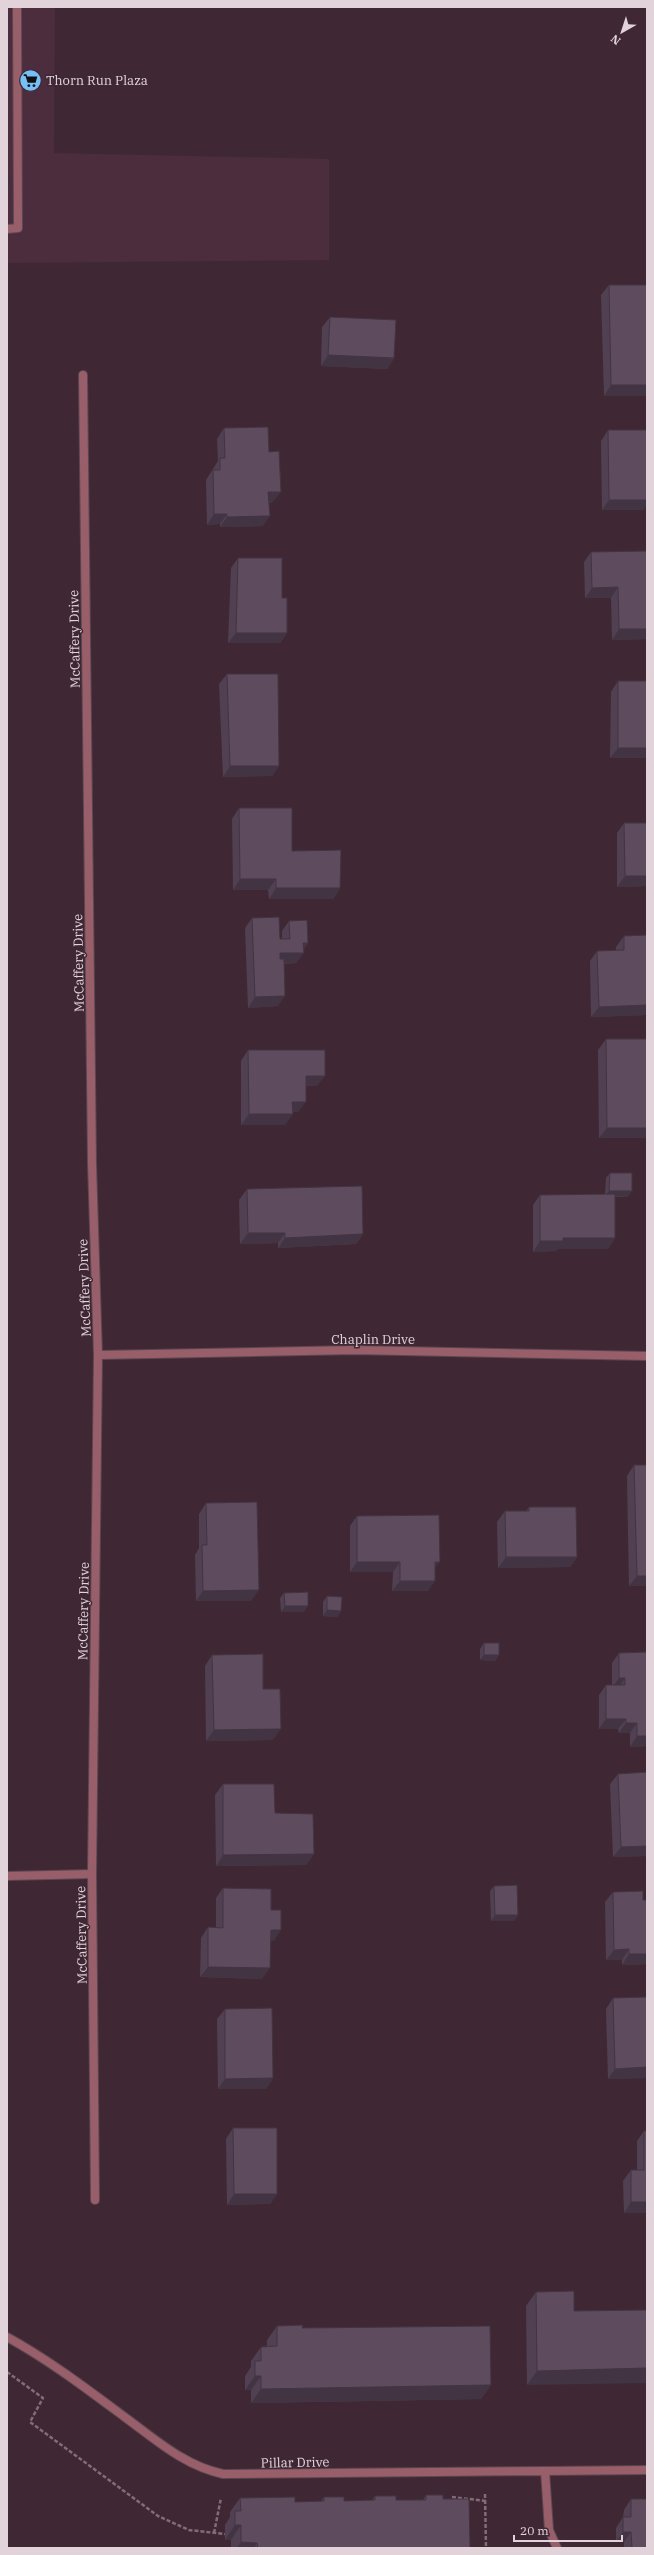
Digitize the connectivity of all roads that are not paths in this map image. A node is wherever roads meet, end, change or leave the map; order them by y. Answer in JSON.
{"nodes":[{"id":1,"x":17,"y":7,"type":"edge"},
{"id":2,"x":7,"y":229,"type":"edge"},
{"id":3,"x":83,"y":375,"type":"dead end"},
{"id":4,"x":98,"y":1355,"type":"junction"},
{"id":5,"x":647,"y":1356,"type":"edge"},
{"id":6,"x":92,"y":1874,"type":"junction"},
{"id":7,"x":7,"y":1876,"type":"edge"},
{"id":8,"x":95,"y":2200,"type":"dead end"},
{"id":9,"x":7,"y":2337,"type":"edge"},
{"id":10,"x":647,"y":2470,"type":"edge"},
{"id":11,"x":545,"y":2471,"type":"junction"},
{"id":12,"x":558,"y":2548,"type":"edge"}],
"edges":[{"from":1,"to":2,"type":"street"},
{"from":3,"to":4,"type":"street","name":"McCaffery Drive"},
{"from":4,"to":5,"type":"street","name":"Chaplin Drive"},
{"from":4,"to":6,"type":"street","name":"McCaffery Drive"},
{"from":6,"to":7,"type":"street"},
{"from":6,"to":8,"type":"street","name":"McCaffery Drive"},
{"from":9,"to":11,"type":"street","name":"Pillar Drive"},
{"from":10,"to":11,"type":"street","name":"Pillar Drive"},
{"from":11,"to":12,"type":"street"}]}
